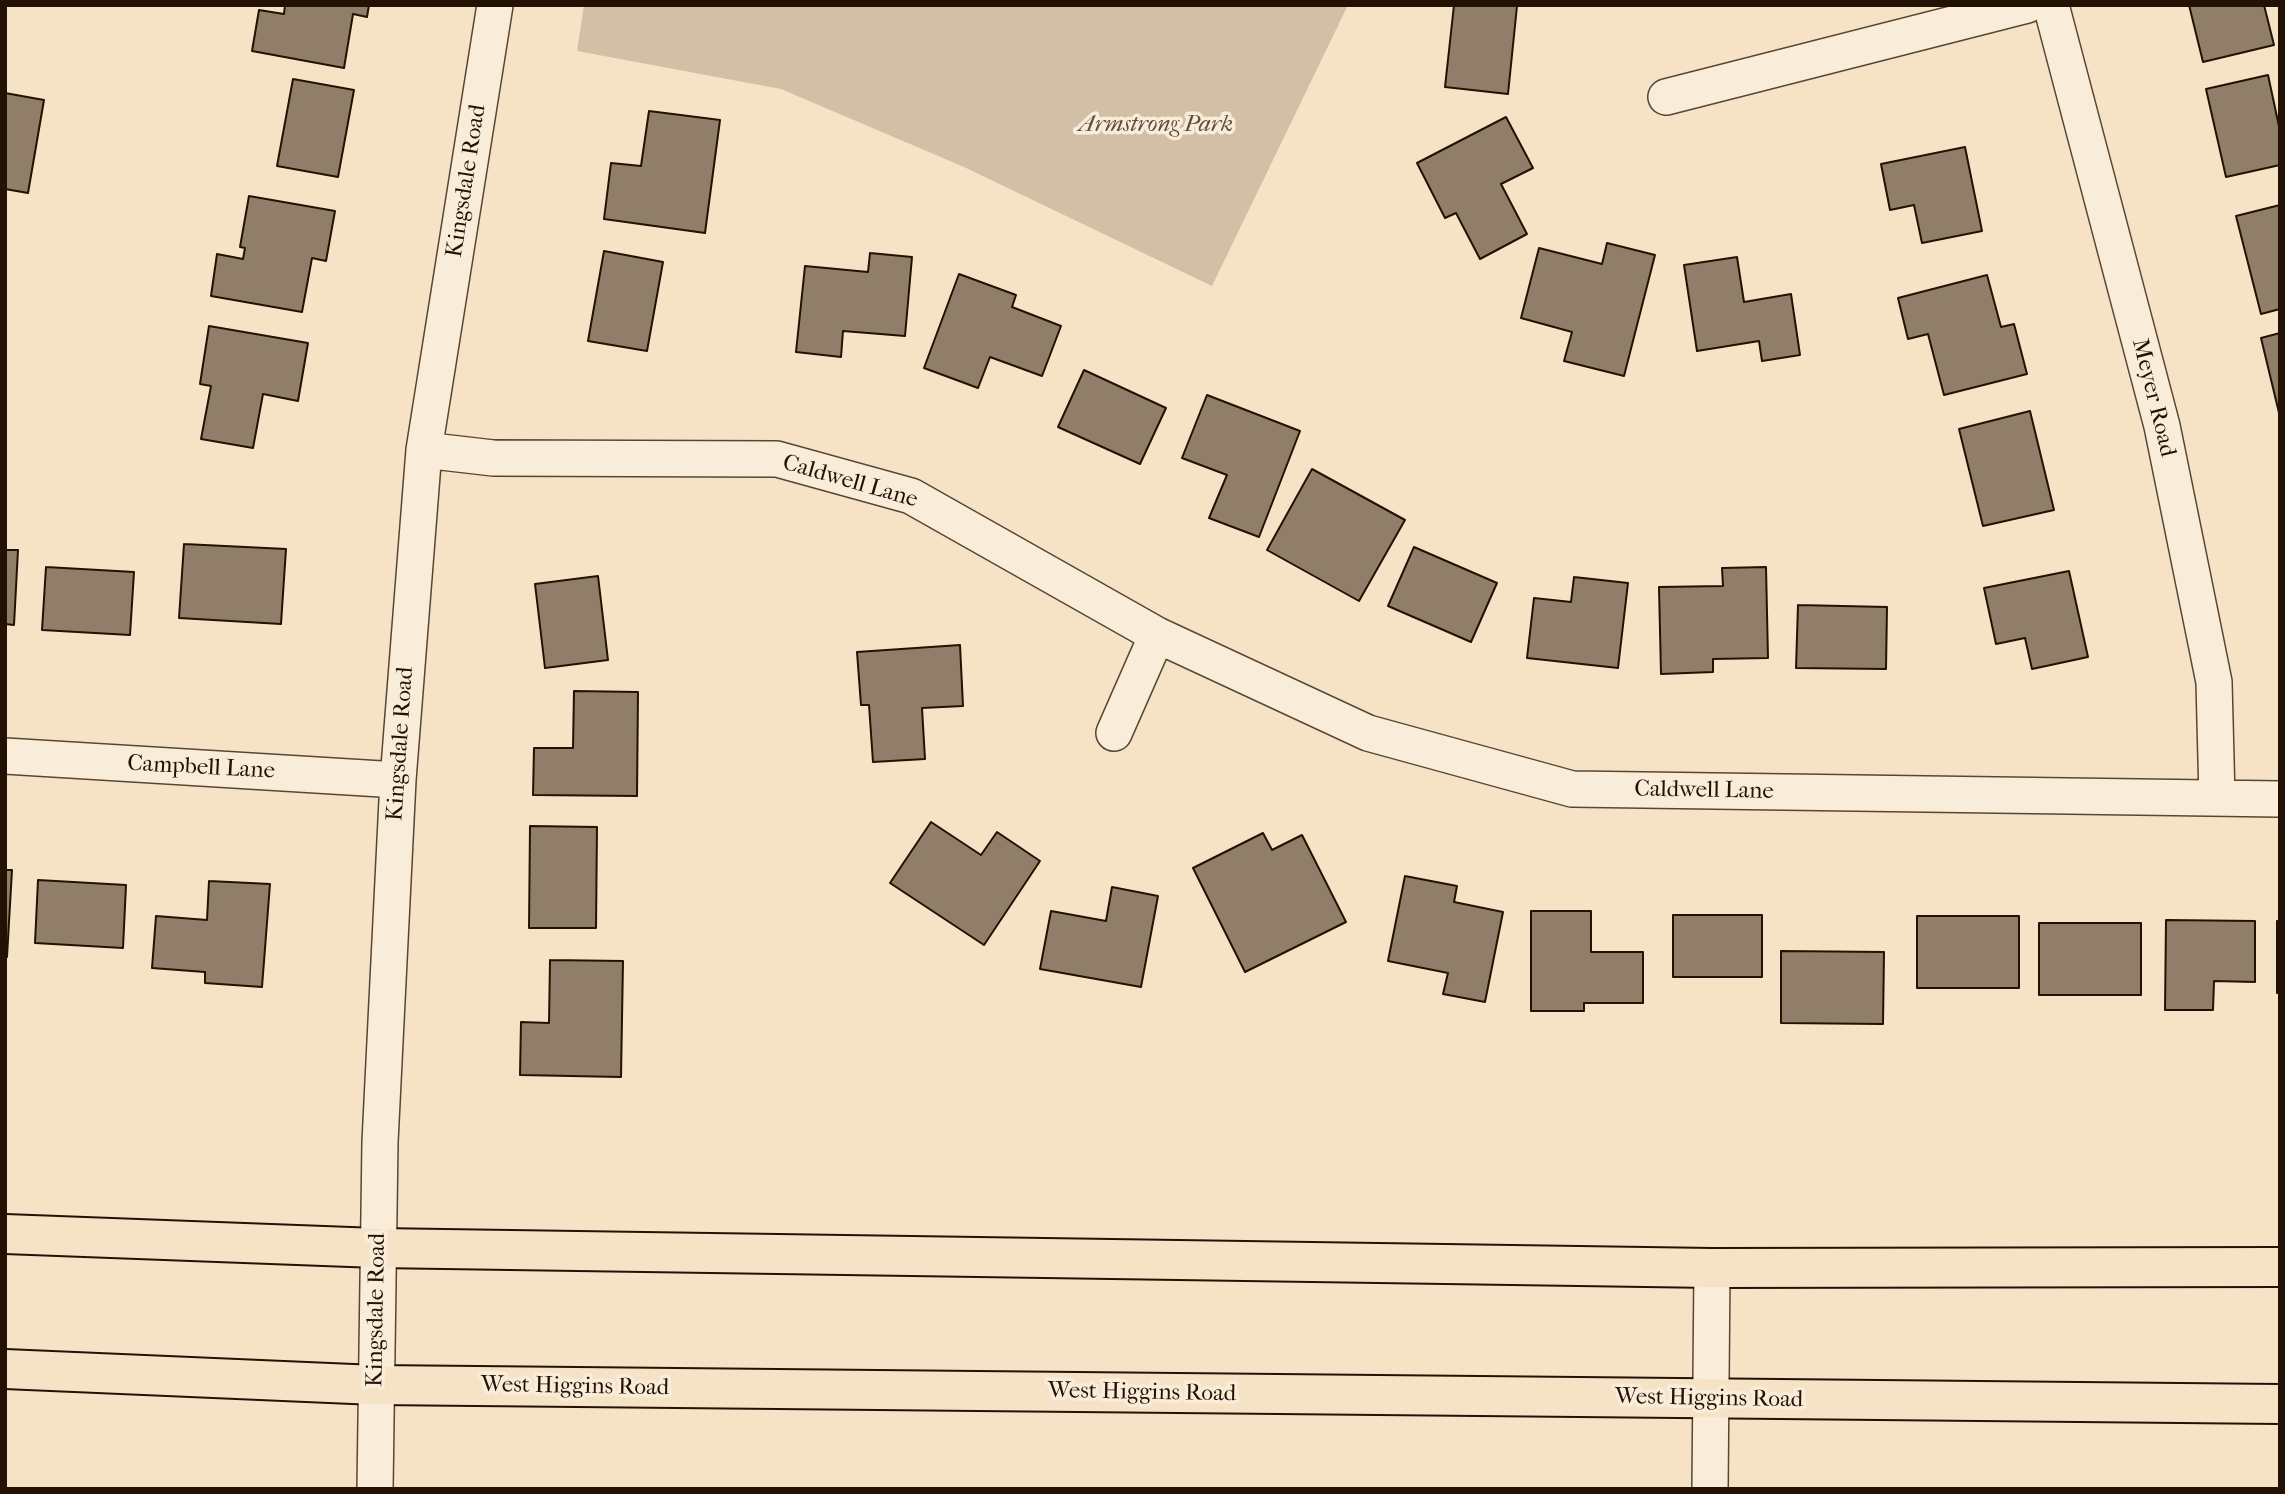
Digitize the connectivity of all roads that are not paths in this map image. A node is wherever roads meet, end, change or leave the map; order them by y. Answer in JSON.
{"nodes":[{"id":1,"x":495,"y":5,"type":"edge"},
{"id":2,"x":2026,"y":5,"type":"edge"},
{"id":3,"x":2051,"y":5,"type":"edge"},
{"id":4,"x":1666,"y":97,"type":"dead end"},
{"id":5,"x":424,"y":450,"type":"junction"},
{"id":6,"x":1157,"y":635,"type":"junction"},
{"id":7,"x":1114,"y":733,"type":"dead end"},
{"id":8,"x":5,"y":757,"type":"edge"},
{"id":9,"x":398,"y":780,"type":"junction"},
{"id":10,"x":2217,"y":798,"type":"junction"},
{"id":11,"x":2280,"y":799,"type":"edge"},
{"id":12,"x":5,"y":1234,"type":"edge"},
{"id":13,"x":377,"y":1248,"type":"junction"},
{"id":14,"x":2280,"y":1267,"type":"edge"},
{"id":15,"x":1712,"y":1268,"type":"junction"},
{"id":16,"x":5,"y":1369,"type":"edge"},
{"id":17,"x":376,"y":1385,"type":"junction"},
{"id":18,"x":1713,"y":1399,"type":"junction"},
{"id":19,"x":2280,"y":1404,"type":"edge"},
{"id":20,"x":375,"y":1489,"type":"edge"},
{"id":21,"x":1710,"y":1489,"type":"edge"}],
"edges":[{"from":1,"to":5,"type":"street","name":"Kingsdale Road"},
{"from":2,"to":4,"type":"street"},
{"from":3,"to":10,"type":"street","name":"Meyer Road"},
{"from":5,"to":6,"type":"street","name":"Caldwell Lane"},
{"from":5,"to":9,"type":"street","name":"Kingsdale Road"},
{"from":6,"to":7,"type":"street"},
{"from":6,"to":10,"type":"street","name":"Caldwell Lane"},
{"from":8,"to":9,"type":"street","name":"Campbell Lane"},
{"from":9,"to":13,"type":"street","name":"Kingsdale Road"},
{"from":10,"to":11,"type":"street","name":"Caldwell Lane"},
{"from":12,"to":13,"type":"main road"},
{"from":13,"to":15,"type":"main road"},
{"from":13,"to":17,"type":"street","name":"Kingsdale Road"},
{"from":14,"to":15,"type":"main road"},
{"from":15,"to":18,"type":"street"},
{"from":16,"to":17,"type":"main road","name":"West Higgins Road"},
{"from":17,"to":18,"type":"main road","name":"West Higgins Road"},
{"from":17,"to":20,"type":"street","name":"Kingsdale Road"},
{"from":18,"to":19,"type":"main road","name":"West Higgins Road"},
{"from":18,"to":21,"type":"street"}]}
